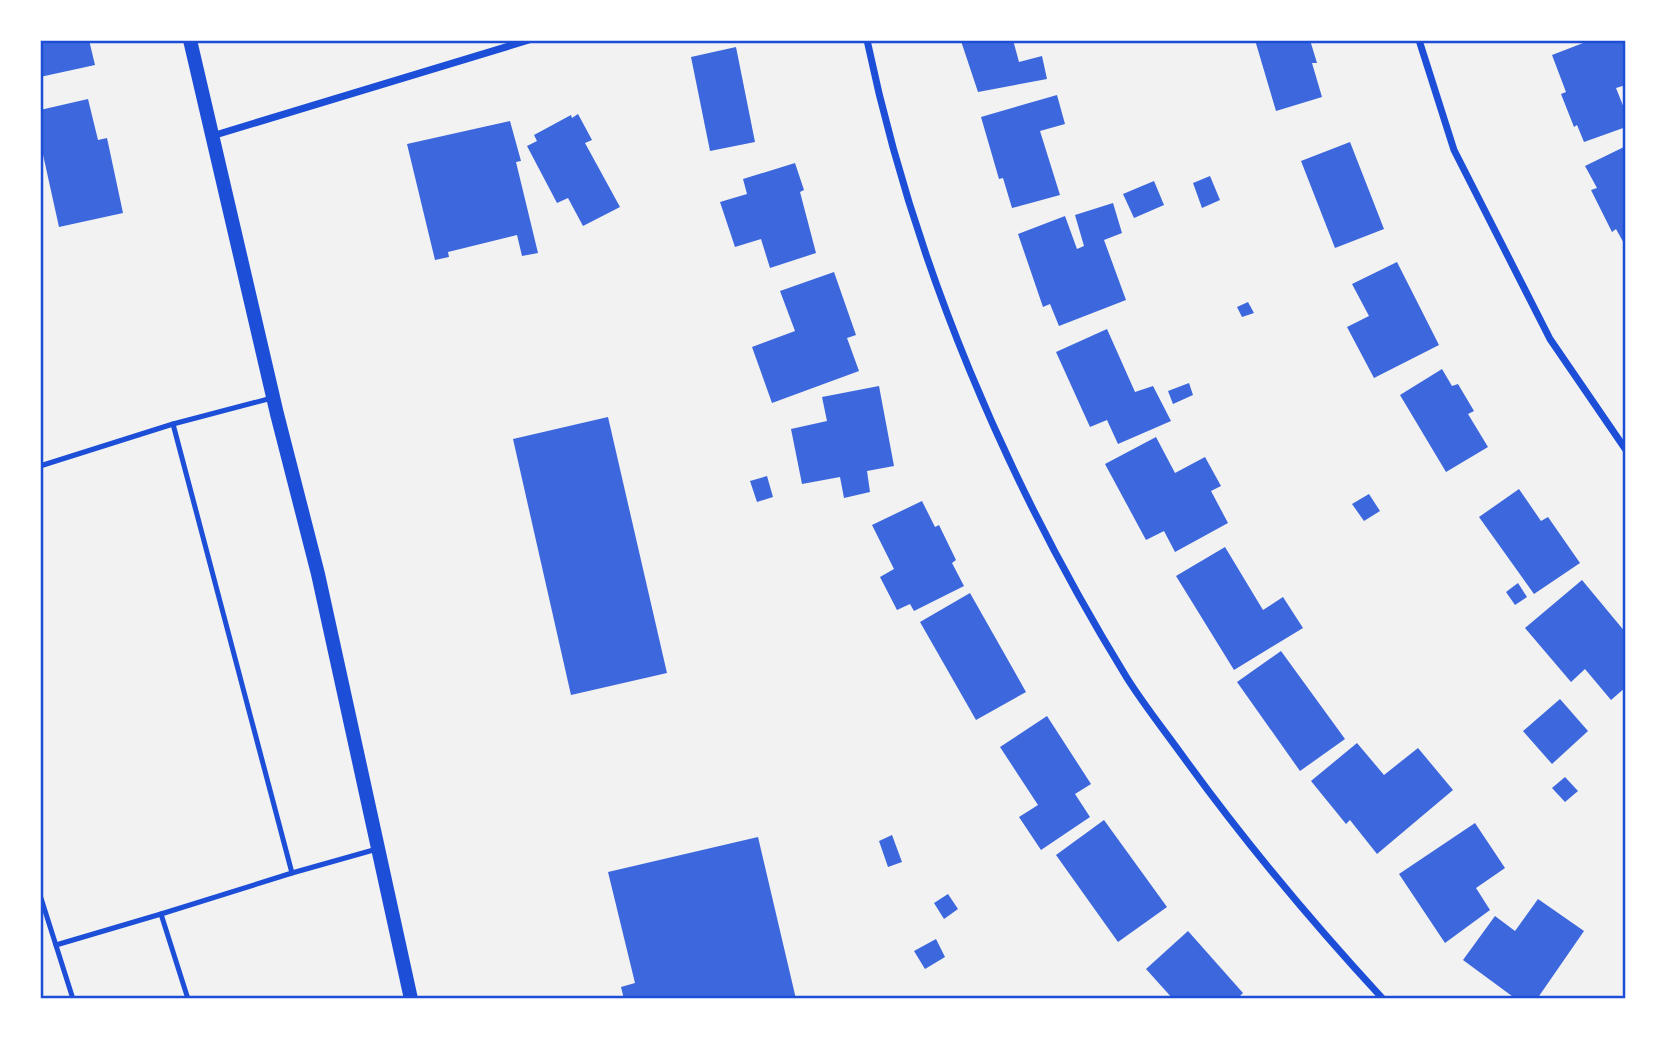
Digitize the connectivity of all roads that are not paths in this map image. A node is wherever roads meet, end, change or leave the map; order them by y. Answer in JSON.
{"nodes":[{"id":1,"x":190,"y":40,"type":"edge"},
{"id":2,"x":529,"y":40,"type":"edge"},
{"id":3,"x":867,"y":40,"type":"edge"},
{"id":4,"x":1419,"y":40,"type":"edge"},
{"id":5,"x":212,"y":136,"type":"junction"},
{"id":6,"x":275,"y":398,"type":"junction"},
{"id":7,"x":173,"y":424,"type":"junction"},
{"id":8,"x":1626,"y":450,"type":"edge"},
{"id":9,"x":40,"y":466,"type":"edge"},
{"id":10,"x":377,"y":849,"type":"junction"},
{"id":11,"x":292,"y":873,"type":"junction"},
{"id":12,"x":40,"y":895,"type":"edge"},
{"id":13,"x":161,"y":914,"type":"junction"},
{"id":14,"x":56,"y":945,"type":"junction"},
{"id":15,"x":73,"y":999,"type":"edge"},
{"id":16,"x":188,"y":999,"type":"edge"},
{"id":17,"x":411,"y":999,"type":"edge"},
{"id":18,"x":1383,"y":999,"type":"edge"}],
"edges":[{"from":1,"to":5,"type":"main road"},
{"from":2,"to":5,"type":"street"},
{"from":3,"to":18,"type":"street"},
{"from":4,"to":8,"type":"street"},
{"from":5,"to":6,"type":"main road"},
{"from":6,"to":7,"type":"lane"},
{"from":6,"to":10,"type":"main road"},
{"from":7,"to":9,"type":"lane"},
{"from":7,"to":11,"type":"lane"},
{"from":10,"to":11,"type":"lane"},
{"from":10,"to":17,"type":"main road"},
{"from":11,"to":13,"type":"lane"},
{"from":12,"to":14,"type":"lane"},
{"from":13,"to":14,"type":"lane"},
{"from":13,"to":16,"type":"lane"},
{"from":14,"to":15,"type":"lane"}]}
